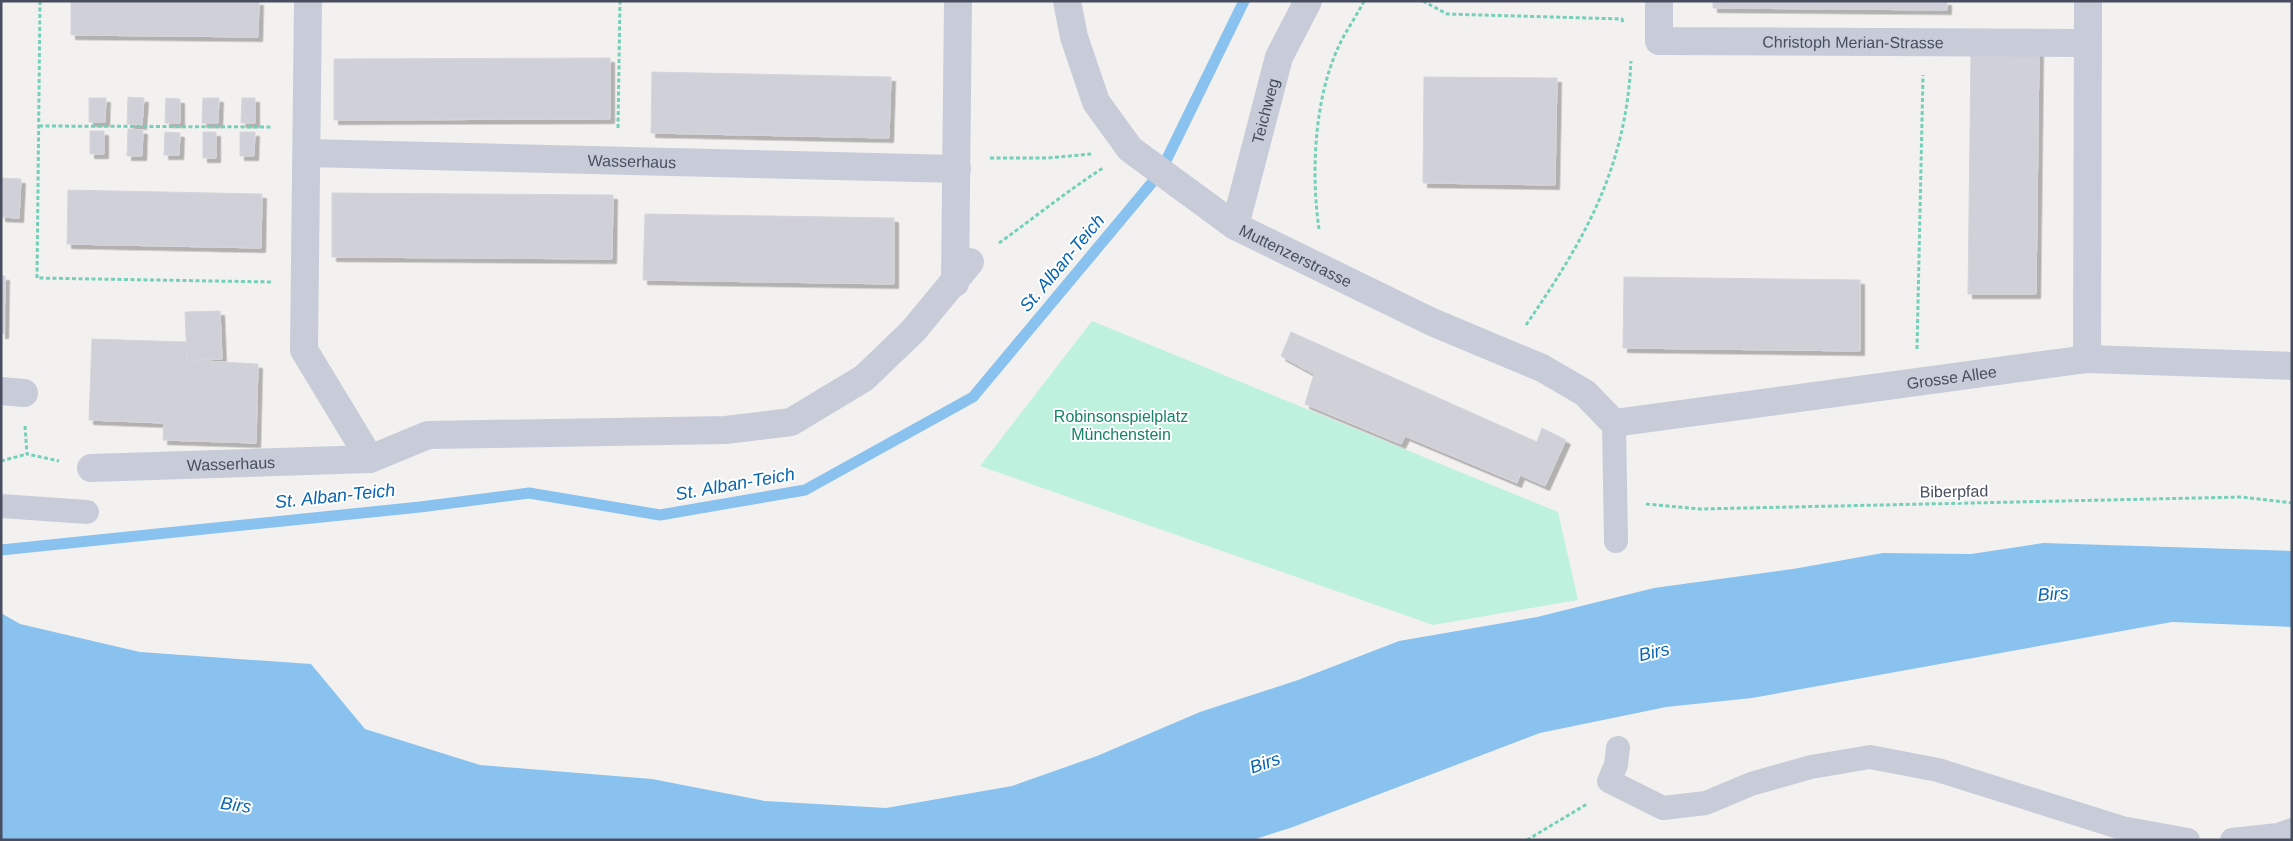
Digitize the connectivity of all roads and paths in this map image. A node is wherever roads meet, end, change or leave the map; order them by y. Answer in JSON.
{"nodes":[{"id":1,"x":40,"y":1,"type":"edge"},
{"id":2,"x":308,"y":1,"type":"edge"},
{"id":3,"x":620,"y":1,"type":"edge"},
{"id":4,"x":958,"y":1,"type":"edge"},
{"id":5,"x":1067,"y":1,"type":"edge"},
{"id":6,"x":1308,"y":1,"type":"edge"},
{"id":7,"x":1364,"y":1,"type":"edge"},
{"id":8,"x":1423,"y":1,"type":"edge"},
{"id":9,"x":1659,"y":1,"type":"edge"},
{"id":10,"x":2088,"y":1,"type":"edge"},
{"id":11,"x":1624,"y":27,"type":"dead end"},
{"id":12,"x":1659,"y":41,"type":"junction"},
{"id":13,"x":1923,"y":42,"type":"junction"},
{"id":14,"x":2087,"y":43,"type":"junction"},
{"id":15,"x":39,"y":126,"type":"junction"},
{"id":16,"x":308,"y":126,"type":"junction"},
{"id":17,"x":1130,"y":150,"type":"junction"},
{"id":18,"x":307,"y":153,"type":"junction"},
{"id":19,"x":617,"y":160,"type":"junction"},
{"id":20,"x":956,"y":163,"type":"junction"},
{"id":21,"x":1235,"y":226,"type":"junction"},
{"id":22,"x":1324,"y":270,"type":"junction"},
{"id":23,"x":962,"y":273,"type":"junction"},
{"id":24,"x":305,"y":283,"type":"junction"},
{"id":25,"x":1507,"y":353,"type":"junction"},
{"id":26,"x":2087,"y":359,"type":"junction"},
{"id":27,"x":2292,"y":366,"type":"edge"},
{"id":28,"x":1916,"y":382,"type":"junction"},
{"id":29,"x":13,"y":392,"type":"edge"},
{"id":30,"x":1614,"y":423,"type":"junction"},
{"id":31,"x":26,"y":454,"type":"junction"},
{"id":32,"x":370,"y":459,"type":"junction"},
{"id":33,"x":1,"y":461,"type":"edge"},
{"id":34,"x":91,"y":468,"type":"joint"},
{"id":35,"x":1616,"y":502,"type":"junction"},
{"id":36,"x":2292,"y":503,"type":"edge"},
{"id":37,"x":1,"y":506,"type":"edge"},
{"id":38,"x":87,"y":512,"type":"dead end"},
{"id":39,"x":1616,"y":541,"type":"dead end"},
{"id":40,"x":1618,"y":748,"type":"dead end"},
{"id":41,"x":1609,"y":781,"type":"junction"},
{"id":42,"x":2292,"y":830,"type":"edge"},
{"id":43,"x":1527,"y":840,"type":"edge"},
{"id":44,"x":2188,"y":840,"type":"edge"},
{"id":45,"x":2232,"y":840,"type":"edge"}],
"edges":[{"from":1,"to":15,"type":"path"},
{"from":2,"to":16,"type":"street"},
{"from":3,"to":19,"type":"path"},
{"from":4,"to":20,"type":"street"},
{"from":5,"to":17,"type":"street","name":"Muttenzerstrasse"},
{"from":6,"to":21,"type":"street","name":"Teichweg"},
{"from":7,"to":22,"type":"path"},
{"from":8,"to":11,"type":"path"},
{"from":9,"to":12,"type":"street"},
{"from":10,"to":14,"type":"street"},
{"from":12,"to":13,"type":"street","name":"Christoph Merian-Strasse"},
{"from":12,"to":25,"type":"path"},
{"from":13,"to":14,"type":"street","name":"Christoph Merian-Strasse"},
{"from":13,"to":28,"type":"path"},
{"from":14,"to":26,"type":"street"},
{"from":15,"to":16,"type":"path"},
{"from":15,"to":24,"type":"path"},
{"from":16,"to":18,"type":"street"},
{"from":17,"to":20,"type":"path"},
{"from":17,"to":21,"type":"street","name":"Muttenzerstrasse"},
{"from":17,"to":23,"type":"path"},
{"from":18,"to":19,"type":"street","name":"Wasserhaus"},
{"from":18,"to":24,"type":"street"},
{"from":19,"to":20,"type":"street","name":"Wasserhaus"},
{"from":20,"to":23,"type":"street"},
{"from":21,"to":22,"type":"street","name":"Muttenzerstrasse"},
{"from":22,"to":25,"type":"street","name":"Muttenzerstrasse"},
{"from":23,"to":32,"type":"street","name":"Wasserhaus"},
{"from":24,"to":32,"type":"street"},
{"from":25,"to":30,"type":"street","name":"Muttenzerstrasse"},
{"from":26,"to":27,"type":"street","name":"Grosse Allee"},
{"from":26,"to":28,"type":"street","name":"Grosse Allee"},
{"from":28,"to":30,"type":"street","name":"Grosse Allee"},
{"from":29,"to":31,"type":"path"},
{"from":30,"to":35,"type":"lane"},
{"from":31,"to":33,"type":"path"},
{"from":31,"to":34,"type":"path"},
{"from":32,"to":34,"type":"street","name":"Wasserhaus"},
{"from":35,"to":36,"type":"path","name":"Biberpfad"},
{"from":35,"to":39,"type":"lane"},
{"from":37,"to":38,"type":"lane"},
{"from":40,"to":41,"type":"lane"},
{"from":41,"to":43,"type":"path"},
{"from":41,"to":44,"type":"lane"},
{"from":42,"to":45,"type":"lane"}]}
